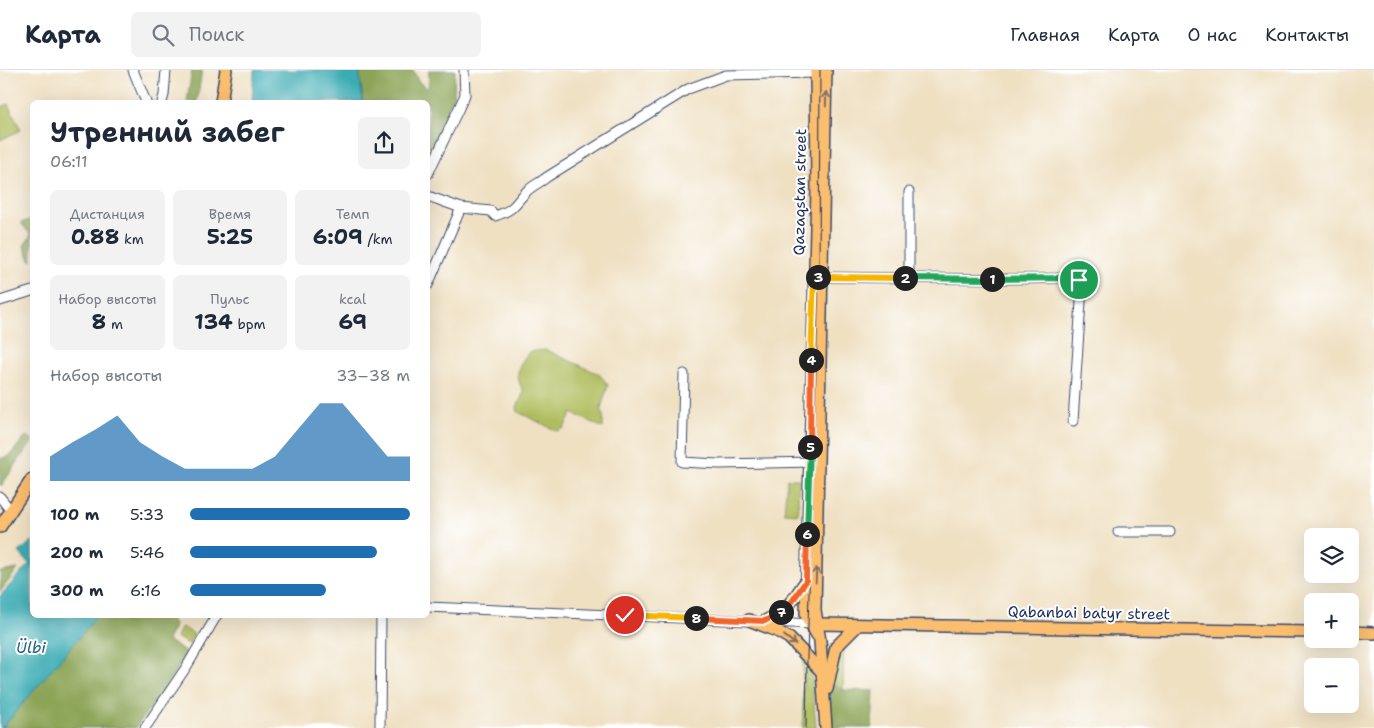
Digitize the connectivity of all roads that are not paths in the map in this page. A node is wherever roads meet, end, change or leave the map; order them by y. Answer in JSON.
{"nodes":[{"id":1,"x":132,"y":70,"type":"edge"},
{"id":2,"x":166,"y":70,"type":"edge"},
{"id":3,"x":226,"y":70,"type":"edge"},
{"id":4,"x":464,"y":70,"type":"edge"},
{"id":5,"x":821,"y":71,"type":"edge"},
{"id":6,"x":145,"y":100,"type":"edge"},
{"id":7,"x":163,"y":100,"type":"edge"},
{"id":8,"x":221,"y":100,"type":"edge"},
{"id":9,"x":430,"y":170,"type":"edge"},
{"id":10,"x":908,"y":192,"type":"dead end"},
{"id":11,"x":430,"y":197,"type":"edge"},
{"id":12,"x":461,"y":208,"type":"junction"},
{"id":13,"x":818,"y":277,"type":"junction"},
{"id":14,"x":909,"y":278,"type":"junction"},
{"id":15,"x":430,"y":280,"type":"edge"},
{"id":16,"x":30,"y":292,"type":"edge"},
{"id":17,"x":0,"y":301,"type":"edge"},
{"id":18,"x":684,"y":374,"type":"dead end"},
{"id":19,"x":1073,"y":421,"type":"dead end"},
{"id":20,"x":814,"y":462,"type":"junction"},
{"id":21,"x":30,"y":482,"type":"edge"},
{"id":22,"x":0,"y":497,"type":"edge"},
{"id":23,"x":11,"y":511,"type":"junction"},
{"id":24,"x":0,"y":527,"type":"edge"},
{"id":25,"x":1118,"y":532,"type":"dead end"},
{"id":26,"x":1170,"y":532,"type":"dead end"},
{"id":27,"x":806,"y":581,"type":"junction"},
{"id":28,"x":430,"y":607,"type":"edge"},
{"id":29,"x":215,"y":618,"type":"edge"},
{"id":30,"x":381,"y":618,"type":"edge"},
{"id":31,"x":749,"y":620,"type":"junction"},
{"id":32,"x":765,"y":621,"type":"junction"},
{"id":33,"x":814,"y":624,"type":"junction"},
{"id":34,"x":861,"y":625,"type":"junction"},
{"id":35,"x":1304,"y":632,"type":"edge"},
{"id":36,"x":1359,"y":632,"type":"edge"},
{"id":37,"x":1374,"y":633,"type":"edge"},
{"id":38,"x":822,"y":672,"type":"junction"},
{"id":39,"x":824,"y":698,"type":"junction"},
{"id":40,"x":145,"y":728,"type":"edge"},
{"id":41,"x":380,"y":728,"type":"edge"},
{"id":42,"x":826,"y":728,"type":"edge"}],
"edges":[{"from":1,"to":6,"type":"street"},
{"from":2,"to":7,"type":"street"},
{"from":3,"to":8,"type":"main road"},
{"from":4,"to":9,"type":"street"},
{"from":5,"to":12,"type":"street"},
{"from":5,"to":13,"type":"main road","name":"Qazaqstan street"},
{"from":10,"to":14,"type":"street"},
{"from":11,"to":12,"type":"street"},
{"from":12,"to":15,"type":"street"},
{"from":13,"to":14,"type":"street"},
{"from":13,"to":20,"type":"main road","name":"Qazaqstan street"},
{"from":14,"to":19,"type":"street"},
{"from":16,"to":17,"type":"street"},
{"from":18,"to":20,"type":"street"},
{"from":20,"to":27,"type":"main road","name":"Qazaqstan street"},
{"from":33,"to":20,"type":"main road","name":"Qazaqstan street","one_way":true},
{"from":21,"to":23,"type":"main road"},
{"from":22,"to":23,"type":"street"},
{"from":23,"to":24,"type":"main road"},
{"from":25,"to":26,"type":"street"},
{"from":27,"to":32,"type":"main road"},
{"from":27,"to":33,"type":"main road","name":"Qazaqstan street"},
{"from":28,"to":31,"type":"street"},
{"from":29,"to":40,"type":"street"},
{"from":30,"to":41,"type":"street"},
{"from":31,"to":32,"type":"street"},
{"from":31,"to":38,"type":"main road","one_way":true},
{"from":32,"to":33,"type":"street"},
{"from":33,"to":34,"type":"main road","name":"Qabanbai batyr street"},
{"from":33,"to":38,"type":"main road","name":"Qazaqstan street"},
{"from":34,"to":35,"type":"main road","name":"Qabanbai batyr street"},
{"from":34,"to":39,"type":"main road"},
{"from":36,"to":37,"type":"main road"},
{"from":38,"to":39,"type":"main road","name":"Qazaqstan street"},
{"from":39,"to":42,"type":"main road","name":"Qazaqstan street"}]}
